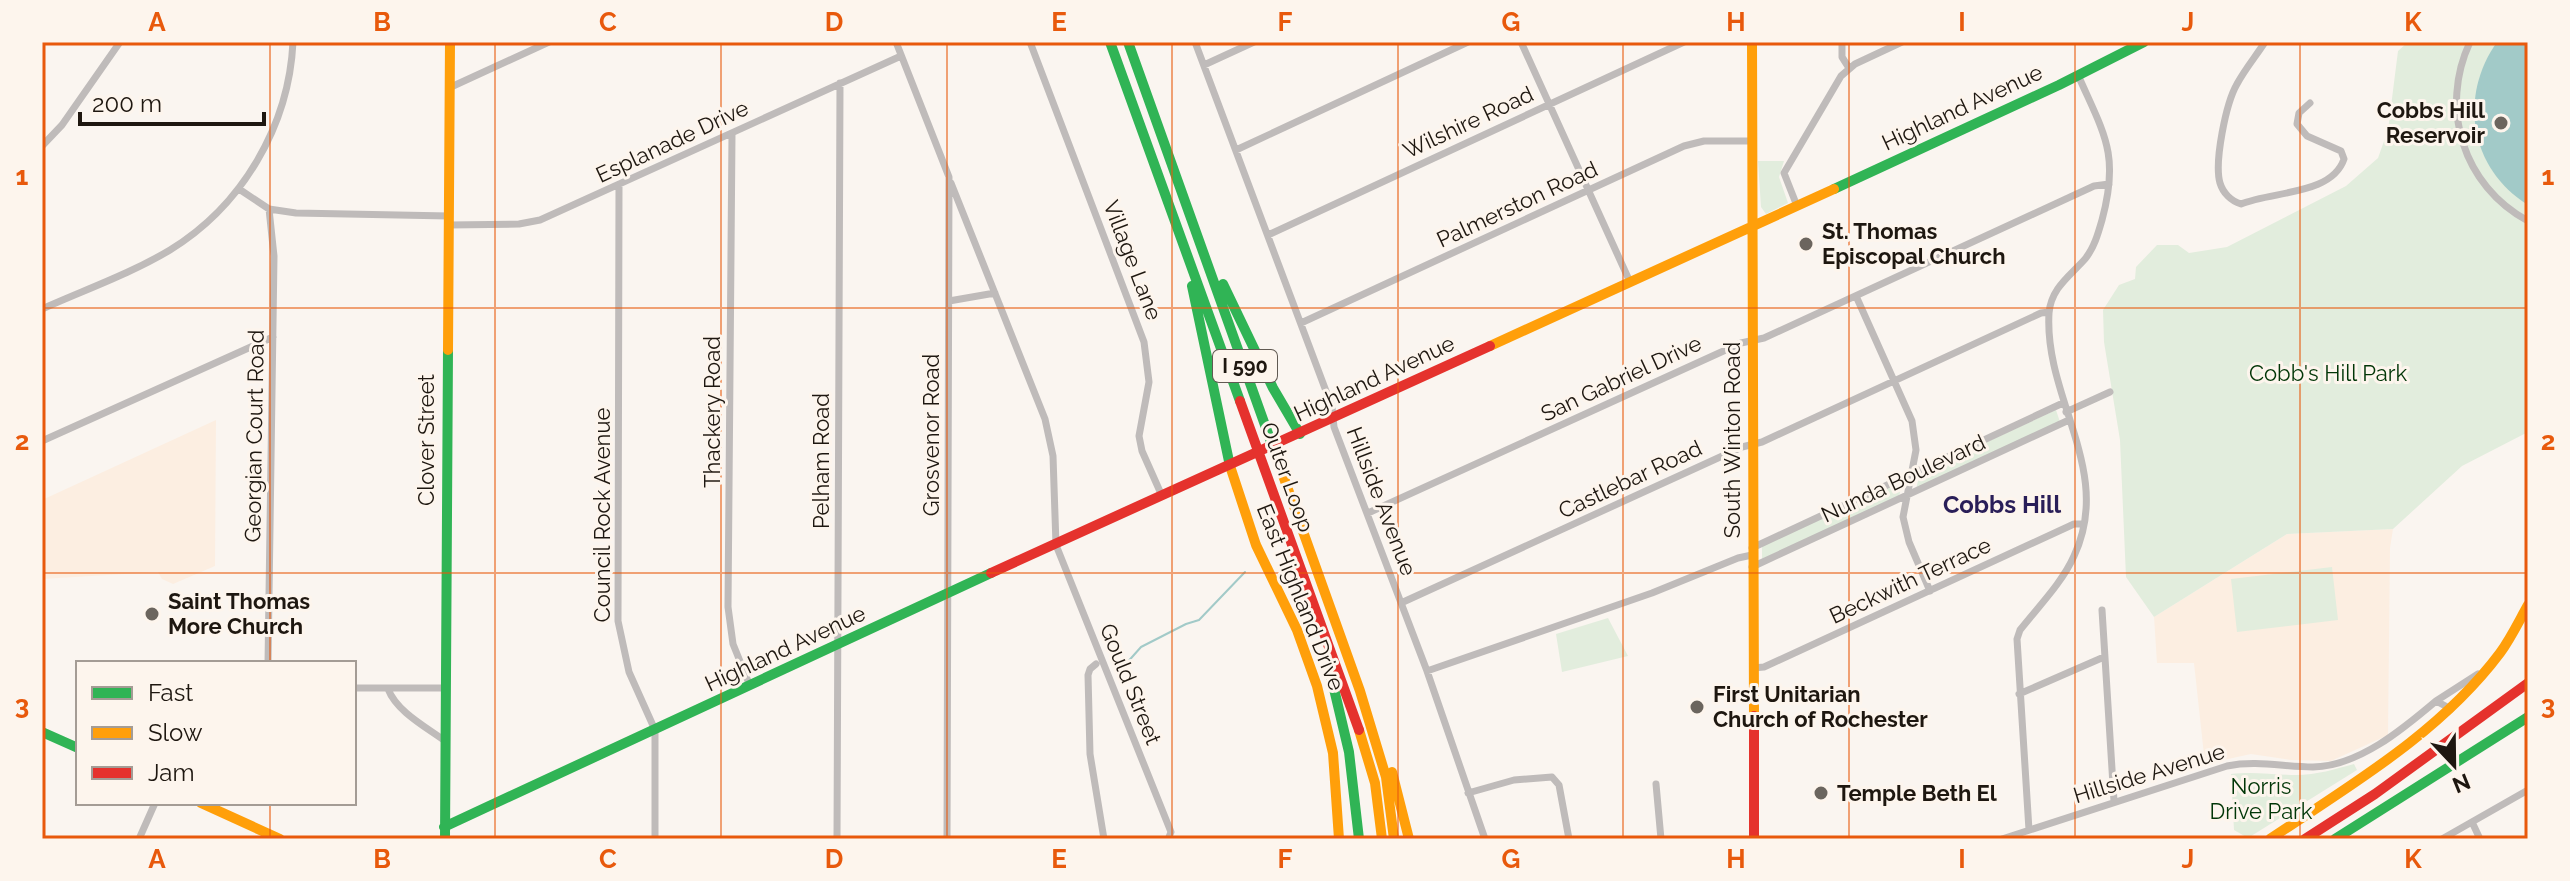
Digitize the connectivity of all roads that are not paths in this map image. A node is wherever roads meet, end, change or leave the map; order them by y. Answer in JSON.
{"nodes":[{"id":1,"x":120,"y":42,"type":"edge"},
{"id":2,"x":293,"y":42,"type":"edge"},
{"id":3,"x":450,"y":42,"type":"edge"},
{"id":4,"x":549,"y":42,"type":"edge"},
{"id":5,"x":896,"y":42,"type":"edge"},
{"id":6,"x":1030,"y":42,"type":"edge"},
{"id":7,"x":1110,"y":42,"type":"edge"},
{"id":8,"x":1128,"y":42,"type":"edge"},
{"id":9,"x":1195,"y":42,"type":"edge"},
{"id":10,"x":1254,"y":42,"type":"edge"},
{"id":11,"x":1468,"y":42,"type":"edge"},
{"id":12,"x":1521,"y":42,"type":"edge"},
{"id":13,"x":1684,"y":42,"type":"edge"},
{"id":14,"x":1752,"y":42,"type":"edge"},
{"id":15,"x":1842,"y":42,"type":"edge"},
{"id":16,"x":1902,"y":42,"type":"edge"},
{"id":17,"x":2142,"y":42,"type":"edge"},
{"id":18,"x":2265,"y":42,"type":"edge"},
{"id":19,"x":2470,"y":42,"type":"edge"},
{"id":20,"x":901,"y":56,"type":"junction"},
{"id":21,"x":1204,"y":65,"type":"junction"},
{"id":22,"x":1849,"y":68,"type":"junction"},
{"id":23,"x":2078,"y":75,"type":"junction"},
{"id":24,"x":840,"y":83,"type":"junction"},
{"id":25,"x":451,"y":87,"type":"junction"},
{"id":26,"x":2310,"y":103,"type":"dead end"},
{"id":27,"x":1549,"y":104,"type":"junction"},
{"id":28,"x":732,"y":134,"type":"junction"},
{"id":29,"x":1753,"y":141,"type":"junction"},
{"id":30,"x":42,"y":146,"type":"edge"},
{"id":31,"x":1236,"y":150,"type":"junction"},
{"id":32,"x":949,"y":177,"type":"junction"},
{"id":33,"x":2109,"y":184,"type":"junction"},
{"id":34,"x":619,"y":185,"type":"junction"},
{"id":35,"x":239,"y":189,"type":"junction"},
{"id":36,"x":1589,"y":191,"type":"junction"},
{"id":37,"x":1797,"y":206,"type":"junction"},
{"id":38,"x":269,"y":209,"type":"junction"},
{"id":39,"x":449,"y":220,"type":"junction"},
{"id":40,"x":2528,"y":221,"type":"edge"},
{"id":41,"x":1753,"y":227,"type":"junction"},
{"id":42,"x":1198,"y":234,"type":"junction"},
{"id":43,"x":1268,"y":235,"type":"junction"},
{"id":44,"x":1183,"y":240,"type":"junction"},
{"id":45,"x":1630,"y":282,"type":"junction"},
{"id":46,"x":995,"y":293,"type":"junction"},
{"id":47,"x":1856,"y":296,"type":"junction"},
{"id":48,"x":949,"y":301,"type":"junction"},
{"id":49,"x":42,"y":309,"type":"edge"},
{"id":50,"x":2049,"y":312,"type":"junction"},
{"id":51,"x":1301,"y":323,"type":"junction"},
{"id":52,"x":273,"y":337,"type":"junction"},
{"id":53,"x":1752,"y":340,"type":"junction"},
{"id":54,"x":1895,"y":381,"type":"junction"},
{"id":55,"x":2110,"y":392,"type":"dead end"},
{"id":56,"x":2066,"y":412,"type":"junction"},
{"id":57,"x":1333,"y":419,"type":"junction"},
{"id":58,"x":1300,"y":434,"type":"junction"},
{"id":59,"x":42,"y":441,"type":"edge"},
{"id":60,"x":1752,"y":445,"type":"junction"},
{"id":61,"x":1230,"y":466,"type":"junction"},
{"id":62,"x":1910,"y":474,"type":"junction"},
{"id":63,"x":1162,"y":496,"type":"junction"},
{"id":64,"x":1905,"y":497,"type":"junction"},
{"id":65,"x":1368,"y":513,"type":"junction"},
{"id":66,"x":2083,"y":524,"type":"junction"},
{"id":67,"x":1056,"y":545,"type":"junction"},
{"id":68,"x":1752,"y":557,"type":"junction"},
{"id":69,"x":1930,"y":591,"type":"junction"},
{"id":70,"x":1308,"y":592,"type":"junction"},
{"id":71,"x":948,"y":595,"type":"junction"},
{"id":72,"x":1401,"y":603,"type":"junction"},
{"id":73,"x":2528,"y":605,"type":"edge"},
{"id":74,"x":2102,"y":610,"type":"dead end"},
{"id":75,"x":839,"y":646,"type":"junction"},
{"id":76,"x":2104,"y":657,"type":"junction"},
{"id":77,"x":268,"y":661,"type":"edge"},
{"id":78,"x":1096,"y":664,"type":"dead end"},
{"id":79,"x":2490,"y":666,"type":"junction"},
{"id":80,"x":1753,"y":668,"type":"junction"},
{"id":81,"x":1427,"y":671,"type":"junction"},
{"id":82,"x":2528,"y":683,"type":"edge"},
{"id":83,"x":750,"y":686,"type":"junction"},
{"id":84,"x":356,"y":688,"type":"edge"},
{"id":85,"x":445,"y":688,"type":"junction"},
{"id":86,"x":388,"y":689,"type":"junction"},
{"id":87,"x":1360,"y":691,"type":"junction"},
{"id":88,"x":2019,"y":694,"type":"junction"},
{"id":89,"x":2436,"y":701,"type":"junction"},
{"id":90,"x":2451,"y":709,"type":"junction"},
{"id":91,"x":2528,"y":717,"type":"edge"},
{"id":92,"x":655,"y":730,"type":"junction"},
{"id":93,"x":42,"y":732,"type":"edge"},
{"id":94,"x":445,"y":741,"type":"junction"},
{"id":95,"x":76,"y":747,"type":"edge"},
{"id":96,"x":1656,"y":784,"type":"dead end"},
{"id":97,"x":2528,"y":790,"type":"edge"},
{"id":98,"x":1468,"y":793,"type":"junction"},
{"id":99,"x":2114,"y":801,"type":"junction"},
{"id":100,"x":154,"y":805,"type":"edge"},
{"id":101,"x":205,"y":805,"type":"edge"},
{"id":102,"x":2472,"y":822,"type":"junction"},
{"id":103,"x":444,"y":827,"type":"junction"},
{"id":104,"x":2029,"y":830,"type":"junction"},
{"id":105,"x":1169,"y":838,"type":"edge"},
{"id":106,"x":2006,"y":838,"type":"edge"},
{"id":107,"x":139,"y":839,"type":"edge"},
{"id":108,"x":280,"y":839,"type":"edge"},
{"id":109,"x":445,"y":839,"type":"edge"},
{"id":110,"x":655,"y":839,"type":"edge"},
{"id":111,"x":837,"y":839,"type":"edge"},
{"id":112,"x":947,"y":839,"type":"edge"},
{"id":113,"x":1104,"y":839,"type":"edge"},
{"id":114,"x":1339,"y":839,"type":"edge"},
{"id":115,"x":1359,"y":839,"type":"edge"},
{"id":116,"x":1382,"y":839,"type":"edge"},
{"id":117,"x":1394,"y":839,"type":"edge"},
{"id":118,"x":1409,"y":839,"type":"edge"},
{"id":119,"x":1485,"y":839,"type":"edge"},
{"id":120,"x":1569,"y":839,"type":"edge"},
{"id":121,"x":1661,"y":839,"type":"edge"},
{"id":122,"x":1754,"y":839,"type":"edge"},
{"id":123,"x":2270,"y":839,"type":"edge"},
{"id":124,"x":2305,"y":839,"type":"edge"},
{"id":125,"x":2335,"y":839,"type":"edge"},
{"id":126,"x":2442,"y":839,"type":"edge"},
{"id":127,"x":2480,"y":839,"type":"edge"}],
"edges":[{"from":1,"to":30,"type":"street"},
{"from":2,"to":35,"type":"street"},
{"from":3,"to":25,"type":"main road","name":"Clover Street"},
{"from":4,"to":25,"type":"street"},
{"from":5,"to":20,"type":"street","name":"Grosvenor Road"},
{"from":6,"to":63,"type":"street","name":"Village Lane"},
{"from":7,"to":44,"type":"main road","name":"Outer Loop","number":"I 590"},
{"from":8,"to":42,"type":"main road","name":"Outer Loop","number":"I 590"},
{"from":9,"to":21,"type":"street","name":"Hillside Avenue"},
{"from":10,"to":21,"type":"street"},
{"from":11,"to":31,"type":"street"},
{"from":12,"to":27,"type":"street"},
{"from":13,"to":27,"type":"street","name":"Wilshire Road"},
{"from":14,"to":29,"type":"main road","name":"South Winton Road"},
{"from":15,"to":22,"type":"street"},
{"from":16,"to":22,"type":"street"},
{"from":17,"to":23,"type":"main road","name":"Highland Avenue"},
{"from":18,"to":26,"type":"street"},
{"from":19,"to":40,"type":"street"},
{"from":20,"to":24,"type":"street","name":"Esplanade Drive"},
{"from":20,"to":32,"type":"street","name":"Grosvenor Road"},
{"from":21,"to":31,"type":"street","name":"Hillside Avenue"},
{"from":22,"to":37,"type":"street"},
{"from":23,"to":33,"type":"street"},
{"from":23,"to":37,"type":"main road","name":"Highland Avenue"},
{"from":24,"to":28,"type":"street","name":"Esplanade Drive"},
{"from":24,"to":75,"type":"street","name":"Pelham Road"},
{"from":25,"to":39,"type":"main road","name":"Clover Street"},
{"from":27,"to":36,"type":"street"},
{"from":27,"to":43,"type":"street","name":"Wilshire Road"},
{"from":28,"to":34,"type":"street","name":"Esplanade Drive"},
{"from":28,"to":83,"type":"street","name":"Thackery Road"},
{"from":29,"to":36,"type":"street","name":"Palmerston Road"},
{"from":29,"to":41,"type":"main road","name":"South Winton Road"},
{"from":31,"to":43,"type":"street","name":"Hillside Avenue"},
{"from":32,"to":46,"type":"street"},
{"from":32,"to":48,"type":"street","name":"Grosvenor Road"},
{"from":33,"to":47,"type":"street","name":"San Gabriel Drive"},
{"from":33,"to":50,"type":"street"},
{"from":34,"to":39,"type":"street","name":"Esplanade Drive"},
{"from":34,"to":92,"type":"street","name":"Council Rock Avenue"},
{"from":35,"to":38,"type":"street","name":"Esplanade Drive"},
{"from":35,"to":49,"type":"street"},
{"from":36,"to":45,"type":"street"},
{"from":36,"to":51,"type":"street","name":"Palmerston Road"},
{"from":37,"to":41,"type":"main road","name":"Highland Avenue"},
{"from":38,"to":39,"type":"street","name":"Esplanade Drive"},
{"from":38,"to":52,"type":"street","name":"Georgian Court Road"},
{"from":39,"to":85,"type":"main road","name":"Clover Street"},
{"from":41,"to":45,"type":"main road","name":"Highland Avenue"},
{"from":41,"to":53,"type":"main road","name":"South Winton Road"},
{"from":42,"to":58,"type":"main road"},
{"from":42,"to":87,"type":"main road","name":"Outer Loop","number":"I 590"},
{"from":43,"to":51,"type":"street","name":"Hillside Avenue"},
{"from":44,"to":61,"type":"main road","name":"East Highland Drive"},
{"from":44,"to":70,"type":"main road","name":"Outer Loop","number":"I 590"},
{"from":45,"to":57,"type":"main road","name":"Highland Avenue"},
{"from":46,"to":48,"type":"street"},
{"from":46,"to":67,"type":"street"},
{"from":47,"to":53,"type":"street","name":"San Gabriel Drive"},
{"from":47,"to":54,"type":"street"},
{"from":48,"to":71,"type":"street","name":"Grosvenor Road"},
{"from":50,"to":54,"type":"street","name":"Castlebar Road"},
{"from":50,"to":56,"type":"street"},
{"from":51,"to":57,"type":"street","name":"Hillside Avenue"},
{"from":52,"to":59,"type":"street"},
{"from":52,"to":77,"type":"street","name":"Georgian Court Road"},
{"from":53,"to":60,"type":"main road","name":"South Winton Road"},
{"from":53,"to":65,"type":"street","name":"San Gabriel Drive"},
{"from":54,"to":60,"type":"street","name":"Castlebar Road"},
{"from":54,"to":62,"type":"street"},
{"from":55,"to":56,"type":"street","name":"Nunda Boulevard"},
{"from":56,"to":62,"type":"street","name":"Nunda Boulevard"},
{"from":56,"to":64,"type":"street","name":"Nunda Boulevard"},
{"from":56,"to":66,"type":"street"},
{"from":57,"to":58,"type":"main road","name":"Highland Avenue"},
{"from":57,"to":65,"type":"street","name":"Hillside Avenue"},
{"from":58,"to":61,"type":"main road","name":"Highland Avenue"},
{"from":60,"to":68,"type":"main road","name":"South Winton Road"},
{"from":60,"to":72,"type":"street","name":"Castlebar Road"},
{"from":61,"to":63,"type":"main road","name":"Highland Avenue"},
{"from":61,"to":114,"type":"main road","name":"East Highland Drive"},
{"from":62,"to":64,"type":"street"},
{"from":62,"to":68,"type":"street","name":"Nunda Boulevard"},
{"from":63,"to":67,"type":"main road","name":"Highland Avenue"},
{"from":64,"to":68,"type":"street","name":"Nunda Boulevard"},
{"from":64,"to":69,"type":"street"},
{"from":65,"to":72,"type":"street","name":"Hillside Avenue"},
{"from":66,"to":69,"type":"street","name":"Beckwith Terrace"},
{"from":66,"to":88,"type":"street"},
{"from":67,"to":71,"type":"main road","name":"Highland Avenue"},
{"from":67,"to":105,"type":"street","name":"Gould Street"},
{"from":68,"to":80,"type":"main road","name":"South Winton Road"},
{"from":68,"to":81,"type":"street","name":"Nunda Boulevard"},
{"from":69,"to":80,"type":"street","name":"Beckwith Terrace"},
{"from":70,"to":115,"type":"main road"},
{"from":70,"to":116,"type":"main road","name":"Outer Loop","number":"I 590"},
{"from":71,"to":75,"type":"main road","name":"Highland Avenue"},
{"from":71,"to":112,"type":"street","name":"Grosvenor Road"},
{"from":72,"to":81,"type":"street","name":"Hillside Avenue"},
{"from":73,"to":79,"type":"main road"},
{"from":74,"to":76,"type":"street"},
{"from":75,"to":83,"type":"main road","name":"Highland Avenue"},
{"from":75,"to":111,"type":"street","name":"Pelham Road"},
{"from":76,"to":88,"type":"street"},
{"from":76,"to":99,"type":"street"},
{"from":78,"to":113,"type":"street"},
{"from":79,"to":89,"type":"street","name":"Hillside Avenue"},
{"from":79,"to":90,"type":"main road"},
{"from":80,"to":122,"type":"main road","name":"South Winton Road"},
{"from":81,"to":98,"type":"street","name":"Hillside Avenue"},
{"from":82,"to":124,"type":"main road"},
{"from":83,"to":92,"type":"main road","name":"Highland Avenue"},
{"from":84,"to":86,"type":"street"},
{"from":85,"to":86,"type":"street"},
{"from":85,"to":94,"type":"main road","name":"Clover Street"},
{"from":86,"to":94,"type":"street"},
{"from":87,"to":117,"type":"main road","name":"Outer Loop","number":"I 590"},
{"from":87,"to":118,"type":"main road"},
{"from":88,"to":104,"type":"street"},
{"from":89,"to":90,"type":"street"},
{"from":89,"to":99,"type":"street","name":"Hillside Avenue"},
{"from":90,"to":123,"type":"main road"},
{"from":91,"to":125,"type":"main road"},
{"from":92,"to":103,"type":"main road","name":"Highland Avenue"},
{"from":92,"to":110,"type":"street","name":"Council Rock Avenue"},
{"from":93,"to":95,"type":"main road"},
{"from":94,"to":103,"type":"main road","name":"Clover Street"},
{"from":96,"to":121,"type":"street"},
{"from":97,"to":102,"type":"street"},
{"from":98,"to":119,"type":"street","name":"Hillside Avenue"},
{"from":98,"to":120,"type":"street"},
{"from":99,"to":104,"type":"street","name":"Hillside Avenue"},
{"from":100,"to":107,"type":"street"},
{"from":101,"to":108,"type":"main road"},
{"from":102,"to":126,"type":"street"},
{"from":102,"to":127,"type":"street"},
{"from":103,"to":109,"type":"main road","name":"Clover Street"},
{"from":104,"to":106,"type":"street","name":"Hillside Avenue"}]}
